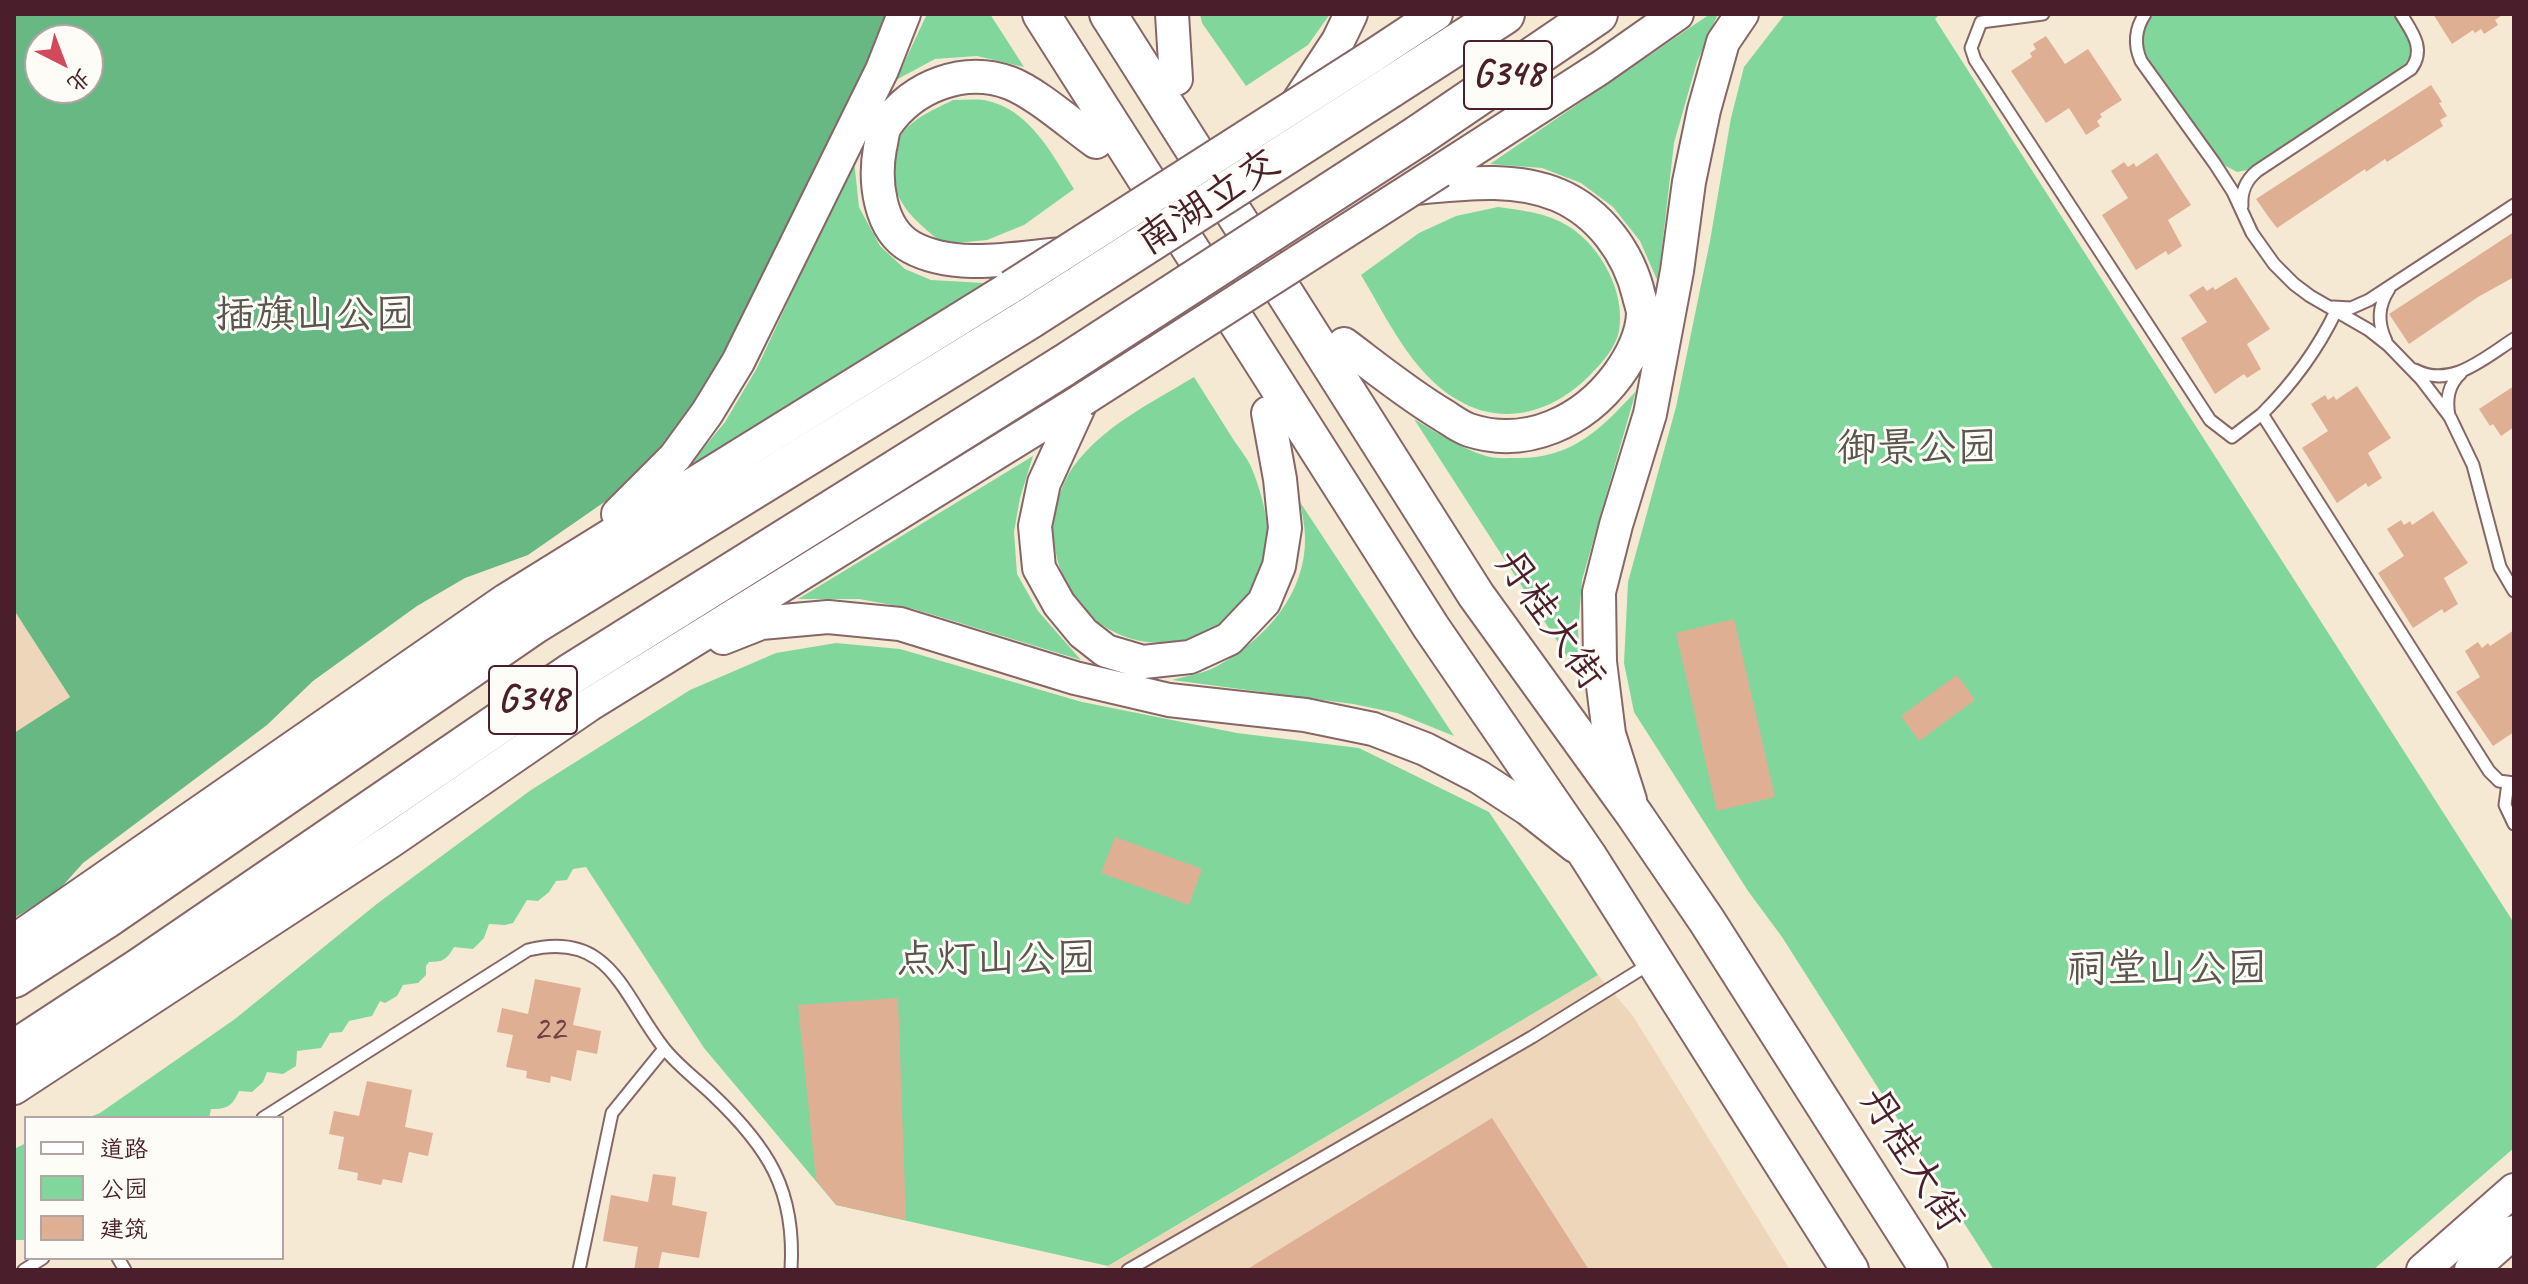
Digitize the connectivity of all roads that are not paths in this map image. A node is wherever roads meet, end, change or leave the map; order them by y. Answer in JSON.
{"nodes":[{"id":1,"x":904,"y":14,"type":"edge"},
{"id":2,"x":1014,"y":14,"type":"edge"},
{"id":3,"x":1041,"y":14,"type":"edge"},
{"id":4,"x":1108,"y":14,"type":"edge"},
{"id":5,"x":1135,"y":14,"type":"edge"},
{"id":6,"x":1172,"y":14,"type":"edge"},
{"id":7,"x":1351,"y":14,"type":"edge"},
{"id":8,"x":1436,"y":14,"type":"edge"},
{"id":9,"x":1504,"y":14,"type":"edge"},
{"id":10,"x":1597,"y":14,"type":"edge"},
{"id":11,"x":1677,"y":14,"type":"edge"},
{"id":12,"x":1742,"y":14,"type":"edge"},
{"id":13,"x":2043,"y":14,"type":"edge"},
{"id":14,"x":2145,"y":14,"type":"edge"},
{"id":15,"x":2401,"y":14,"type":"edge"},
{"id":16,"x":1380,"y":73,"type":"junction"},
{"id":17,"x":1176,"y":79,"type":"junction"},
{"id":18,"x":1296,"y":105,"type":"junction"},
{"id":19,"x":1096,"y":142,"type":"junction"},
{"id":20,"x":2215,"y":164,"type":"junction"},
{"id":21,"x":2257,"y":171,"type":"junction"},
{"id":22,"x":1414,"y":188,"type":"junction"},
{"id":23,"x":2514,"y":205,"type":"edge"},
{"id":24,"x":2243,"y":214,"type":"junction"},
{"id":25,"x":1062,"y":254,"type":"junction"},
{"id":26,"x":2395,"y":283,"type":"junction"},
{"id":27,"x":1020,"y":302,"type":"junction"},
{"id":28,"x":2332,"y":309,"type":"junction"},
{"id":29,"x":2514,"y":339,"type":"edge"},
{"id":30,"x":1344,"y":344,"type":"junction"},
{"id":31,"x":2388,"y":345,"type":"junction"},
{"id":32,"x":2408,"y":365,"type":"junction"},
{"id":33,"x":2464,"y":370,"type":"junction"},
{"id":34,"x":1082,"y":400,"type":"junction"},
{"id":35,"x":1268,"y":413,"type":"junction"},
{"id":36,"x":2262,"y":414,"type":"junction"},
{"id":37,"x":2450,"y":417,"type":"junction"},
{"id":38,"x":572,"y":559,"type":"junction"},
{"id":39,"x":2512,"y":586,"type":"edge"},
{"id":40,"x":660,"y":661,"type":"junction"},
{"id":41,"x":1538,"y":680,"type":"junction"},
{"id":42,"x":1494,"y":718,"type":"junction"},
{"id":43,"x":2511,"y":783,"type":"edge"},
{"id":44,"x":1634,"y":814,"type":"junction"},
{"id":45,"x":2514,"y":824,"type":"edge"},
{"id":46,"x":391,"y":841,"type":"junction"},
{"id":47,"x":1588,"y":856,"type":"junction"},
{"id":48,"x":104,"y":919,"type":"junction"},
{"id":49,"x":14,"y":941,"type":"edge"},
{"id":50,"x":1655,"y":960,"type":"junction"},
{"id":51,"x":14,"y":966,"type":"edge"},
{"id":52,"x":14,"y":977,"type":"edge"},
{"id":53,"x":48,"y":1029,"type":"junction"},
{"id":54,"x":664,"y":1049,"type":"junction"},
{"id":55,"x":14,"y":1051,"type":"edge"},
{"id":56,"x":14,"y":1088,"type":"edge"},
{"id":57,"x":266,"y":1116,"type":"edge"},
{"id":58,"x":2514,"y":1190,"type":"edge"},
{"id":59,"x":2514,"y":1232,"type":"edge"},
{"id":60,"x":579,"y":1270,"type":"edge"},
{"id":61,"x":791,"y":1270,"type":"edge"},
{"id":62,"x":1128,"y":1270,"type":"edge"},
{"id":63,"x":1850,"y":1270,"type":"edge"},
{"id":64,"x":1929,"y":1270,"type":"edge"},
{"id":65,"x":2423,"y":1270,"type":"edge"},
{"id":66,"x":2471,"y":1270,"type":"edge"}],
"edges":[{"from":1,"to":38,"type":"street"},
{"from":2,"to":19,"type":"main road"},
{"from":3,"to":42,"type":"main road"},
{"from":4,"to":41,"type":"main road","name":"丹桂大街"},
{"from":5,"to":17,"type":"main road"},
{"from":6,"to":17,"type":"street"},
{"from":7,"to":18,"type":"street"},
{"from":8,"to":16,"type":"street"},
{"from":9,"to":16,"type":"highway","number":"G348"},
{"from":10,"to":53,"type":"highway","name":"南湖立交","number":"G348","bridge":true},
{"from":11,"to":22,"type":"street","bridge":true},
{"from":12,"to":44,"type":"street"},
{"from":13,"to":36,"type":"lane"},
{"from":14,"to":20,"type":"lane"},
{"from":15,"to":21,"type":"lane"},
{"from":16,"to":18,"type":"street","bridge":true},
{"from":16,"to":27,"type":"highway","name":"南湖立交","bridge":true},
{"from":17,"to":30,"type":"main road"},
{"from":18,"to":25,"type":"street","bridge":true},
{"from":19,"to":25,"type":"street"},
{"from":19,"to":35,"type":"main road"},
{"from":20,"to":21,"type":"lane"},
{"from":20,"to":24,"type":"lane"},
{"from":21,"to":24,"type":"lane"},
{"from":22,"to":30,"type":"street"},
{"from":22,"to":34,"type":"street","bridge":true},
{"from":23,"to":26,"type":"lane"},
{"from":24,"to":28,"type":"lane"},
{"from":25,"to":27,"type":"street","bridge":true},
{"from":26,"to":28,"type":"lane"},
{"from":26,"to":31,"type":"lane"},
{"from":27,"to":38,"type":"street"},
{"from":27,"to":48,"type":"highway","number":"G348"},
{"from":28,"to":31,"type":"lane"},
{"from":28,"to":36,"type":"lane"},
{"from":29,"to":33,"type":"lane"},
{"from":30,"to":41,"type":"main road"},
{"from":31,"to":32,"type":"lane"},
{"from":32,"to":33,"type":"lane"},
{"from":32,"to":37,"type":"lane"},
{"from":33,"to":37,"type":"lane"},
{"from":34,"to":35,"type":"street"},
{"from":34,"to":40,"type":"street"},
{"from":35,"to":42,"type":"main road"},
{"from":36,"to":43,"type":"lane"},
{"from":37,"to":39,"type":"lane"},
{"from":38,"to":49,"type":"street"},
{"from":40,"to":46,"type":"street"},
{"from":40,"to":47,"type":"street"},
{"from":41,"to":44,"type":"main road","name":"丹桂大街"},
{"from":42,"to":47,"type":"main road"},
{"from":43,"to":45,"type":"lane"},
{"from":44,"to":64,"type":"main road","name":"丹桂大街"},
{"from":46,"to":53,"type":"street"},
{"from":46,"to":56,"type":"street"},
{"from":47,"to":50,"type":"main road"},
{"from":48,"to":51,"type":"street"},
{"from":48,"to":52,"type":"highway","number":"G348"},
{"from":50,"to":62,"type":"lane"},
{"from":50,"to":63,"type":"main road"},
{"from":53,"to":55,"type":"highway","number":"G348"},
{"from":54,"to":57,"type":"lane"},
{"from":54,"to":60,"type":"lane"},
{"from":54,"to":61,"type":"lane"},
{"from":58,"to":65,"type":"street"},
{"from":59,"to":66,"type":"street"}]}
